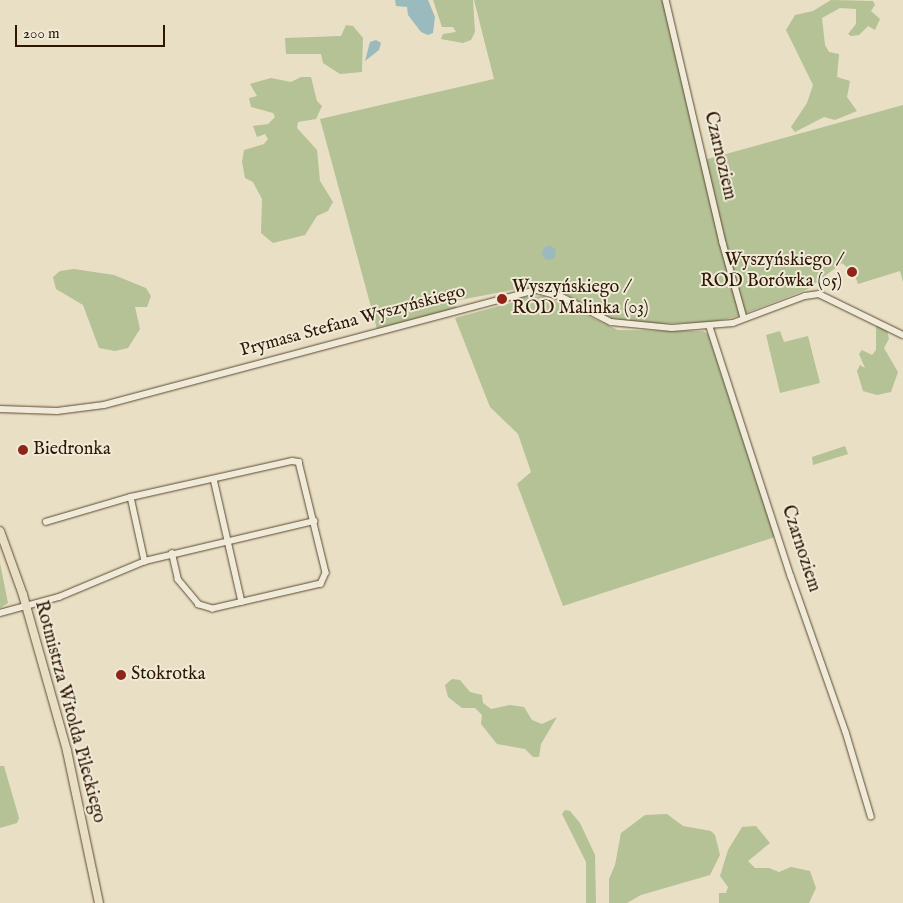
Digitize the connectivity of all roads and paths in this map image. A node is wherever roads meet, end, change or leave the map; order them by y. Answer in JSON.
{"nodes":[{"id":1,"x":666,"y":0,"type":"edge"},
{"id":2,"x":744,"y":318,"type":"junction"},
{"id":3,"x":710,"y":327,"type":"junction"},
{"id":4,"x":903,"y":335,"type":"edge"},
{"id":5,"x":0,"y":409,"type":"edge"},
{"id":6,"x":214,"y":479,"type":"junction"},
{"id":7,"x":131,"y":497,"type":"junction"},
{"id":8,"x":314,"y":521,"type":"junction"},
{"id":9,"x":46,"y":522,"type":"dead end"},
{"id":10,"x":0,"y":531,"type":"edge"},
{"id":11,"x":228,"y":541,"type":"junction"},
{"id":12,"x":172,"y":554,"type":"junction"},
{"id":13,"x":145,"y":561,"type":"junction"},
{"id":14,"x":242,"y":602,"type":"junction"},
{"id":15,"x":26,"y":606,"type":"junction"},
{"id":16,"x":0,"y":614,"type":"edge"},
{"id":17,"x":871,"y":816,"type":"dead end"},
{"id":18,"x":99,"y":903,"type":"edge"}],
"edges":[{"from":1,"to":2,"type":"street","name":"Czarnoziem"},
{"from":2,"to":3,"type":"street"},
{"from":2,"to":4,"type":"street"},
{"from":3,"to":5,"type":"street","name":"Prymasa Stefana Wyszyńskiego"},
{"from":3,"to":17,"type":"street","name":"Czarnoziem"},
{"from":6,"to":7,"type":"street"},
{"from":6,"to":8,"type":"street"},
{"from":6,"to":11,"type":"street"},
{"from":7,"to":9,"type":"street"},
{"from":7,"to":13,"type":"street"},
{"from":8,"to":11,"type":"street"},
{"from":8,"to":14,"type":"street"},
{"from":10,"to":15,"type":"main road","name":"Rotmistrza Witolda Pileckiego"},
{"from":11,"to":12,"type":"street"},
{"from":11,"to":14,"type":"street"},
{"from":12,"to":13,"type":"street"},
{"from":12,"to":14,"type":"street"},
{"from":13,"to":15,"type":"street"},
{"from":15,"to":16,"type":"street"},
{"from":15,"to":18,"type":"main road","name":"Rotmistrza Witolda Pileckiego"}]}
